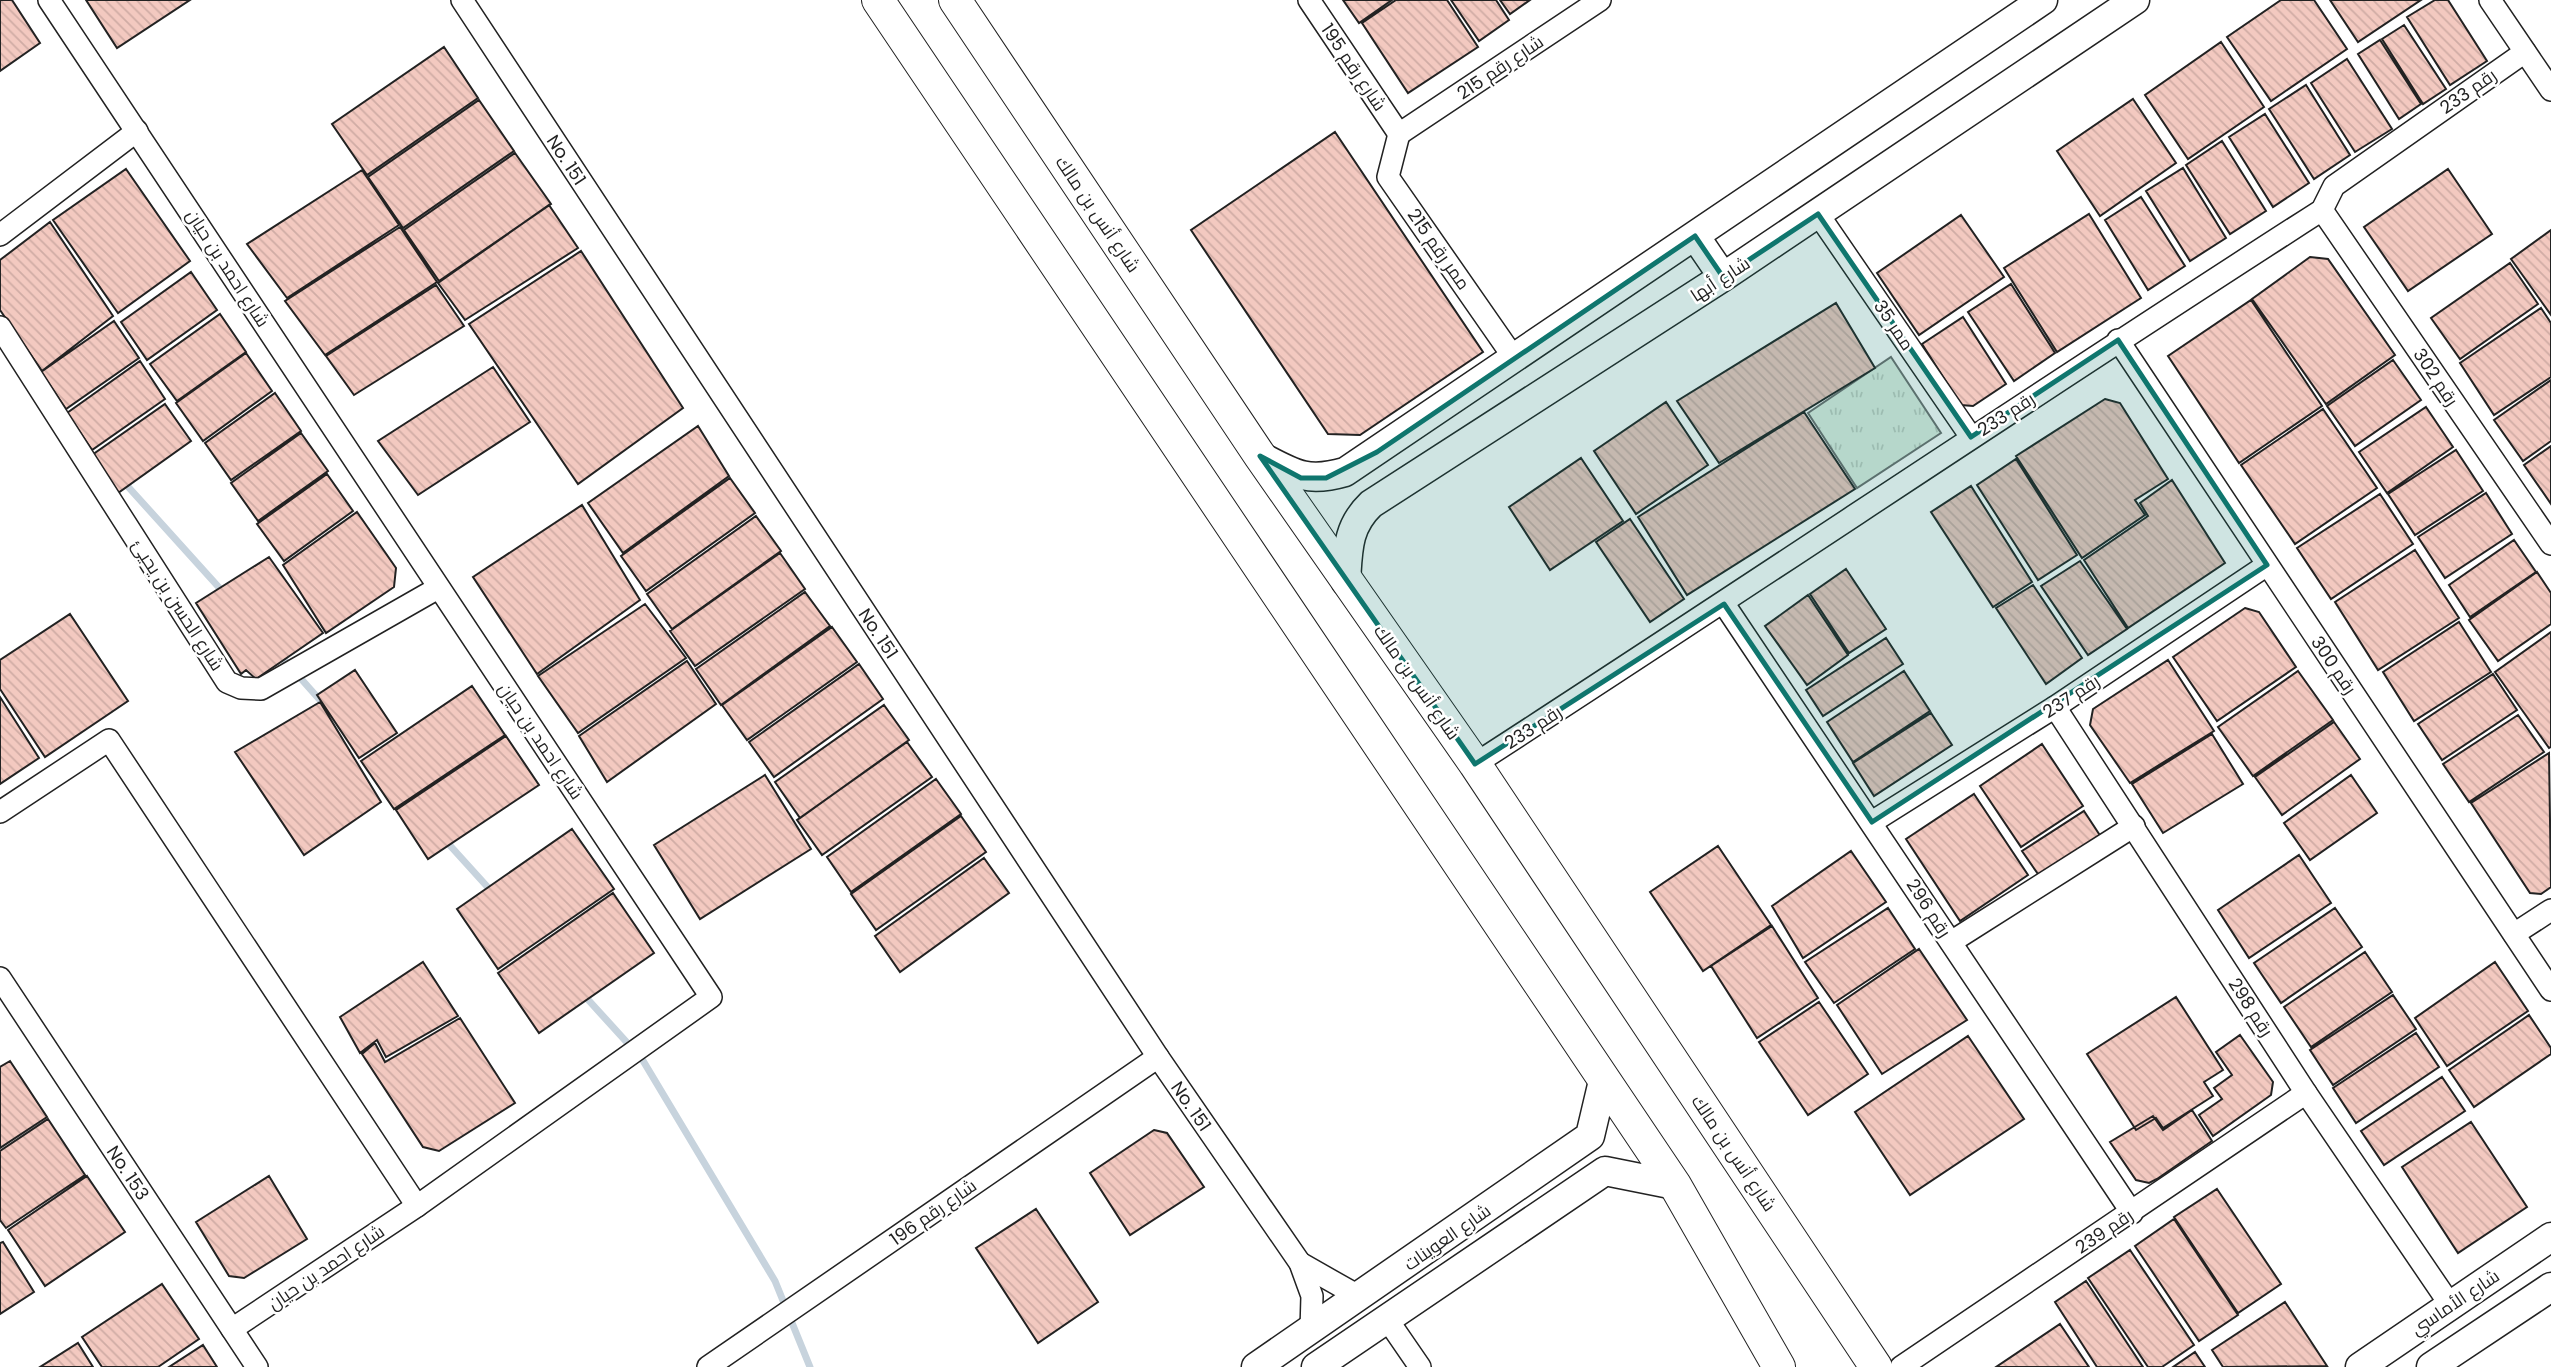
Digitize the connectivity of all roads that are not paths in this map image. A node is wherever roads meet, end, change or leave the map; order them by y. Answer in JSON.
{"nodes":[{"id":1,"x":48,"y":0,"type":"edge"},
{"id":2,"x":462,"y":0,"type":"edge"},
{"id":3,"x":878,"y":0,"type":"edge"},
{"id":4,"x":955,"y":0,"type":"edge"},
{"id":5,"x":1309,"y":0,"type":"edge"},
{"id":6,"x":1600,"y":0,"type":"edge"},
{"id":7,"x":2135,"y":0,"type":"edge"},
{"id":8,"x":2490,"y":0,"type":"edge"},
{"id":9,"x":2027,"y":5,"type":"edge"},
{"id":10,"x":2525,"y":52,"type":"junction"},
{"id":11,"x":2551,"y":90,"type":"edge"},
{"id":12,"x":137,"y":131,"type":"junction"},
{"id":13,"x":1399,"y":134,"type":"junction"},
{"id":14,"x":2322,"y":210,"type":"junction"},
{"id":15,"x":1818,"y":214,"type":"junction"},
{"id":16,"x":0,"y":235,"type":"edge"},
{"id":17,"x":1695,"y":236,"type":"junction"},
{"id":18,"x":1723,"y":277,"type":"junction"},
{"id":19,"x":0,"y":327,"type":"edge"},
{"id":20,"x":2118,"y":340,"type":"junction"},
{"id":21,"x":1514,"y":358,"type":"junction"},
{"id":22,"x":1971,"y":437,"type":"junction"},
{"id":23,"x":1377,"y":452,"type":"junction"},
{"id":24,"x":1260,"y":456,"type":"junction"},
{"id":25,"x":1400,"y":487,"type":"junction"},
{"id":26,"x":2551,"y":544,"type":"edge"},
{"id":27,"x":2267,"y":565,"type":"junction"},
{"id":28,"x":1346,"y":582,"type":"junction"},
{"id":29,"x":438,"y":588,"type":"junction"},
{"id":30,"x":1724,"y":604,"type":"junction"},
{"id":31,"x":2055,"y":707,"type":"junction"},
{"id":32,"x":1475,"y":764,"type":"junction"},
{"id":33,"x":0,"y":812,"type":"edge"},
{"id":34,"x":1872,"y":822,"type":"junction"},
{"id":35,"x":2134,"y":826,"type":"junction"},
{"id":36,"x":2551,"y":910,"type":"edge"},
{"id":37,"x":2514,"y":934,"type":"junction"},
{"id":38,"x":1951,"y":942,"type":"junction"},
{"id":39,"x":0,"y":978,"type":"edge"},
{"id":40,"x":2551,"y":990,"type":"edge"},
{"id":41,"x":1158,"y":1057,"type":"junction"},
{"id":42,"x":1603,"y":1081,"type":"junction"},
{"id":43,"x":2306,"y":1093,"type":"junction"},
{"id":44,"x":1675,"y":1185,"type":"junction"},
{"id":45,"x":1515,"y":1190,"type":"junction"},
{"id":46,"x":417,"y":1206,"type":"junction"},
{"id":47,"x":2132,"y":1213,"type":"junction"},
{"id":48,"x":1540,"y":1217,"type":"junction"},
{"id":49,"x":2551,"y":1237,"type":"edge"},
{"id":50,"x":1300,"y":1263,"type":"junction"},
{"id":51,"x":2551,"y":1287,"type":"edge"},
{"id":52,"x":1360,"y":1297,"type":"junction"},
{"id":53,"x":2451,"y":1306,"type":"junction"},
{"id":54,"x":1387,"y":1319,"type":"junction"},
{"id":55,"x":232,"y":1329,"type":"junction"},
{"id":56,"x":1311,"y":1330,"type":"junction"},
{"id":57,"x":257,"y":1367,"type":"edge"},
{"id":58,"x":708,"y":1367,"type":"edge"},
{"id":59,"x":1256,"y":1367,"type":"edge"},
{"id":60,"x":1316,"y":1367,"type":"edge"},
{"id":61,"x":1420,"y":1367,"type":"edge"},
{"id":62,"x":1779,"y":1367,"type":"edge"},
{"id":63,"x":1876,"y":1367,"type":"edge"},
{"id":64,"x":1900,"y":1367,"type":"edge"},
{"id":65,"x":2360,"y":1367,"type":"edge"},
{"id":66,"x":2431,"y":1367,"type":"edge"}],
"edges":[{"from":1,"to":12,"type":"street","name":"شارع احمد بن حيان"},
{"from":2,"to":41,"type":"street","name":"No. 151"},
{"from":3,"to":42,"type":"main road"},
{"from":4,"to":24,"type":"main road","name":"شارع أنس بن مالك"},
{"from":5,"to":13,"type":"street","name":"شارع رقم 195"},
{"from":6,"to":13,"type":"street","name":"شارع رقم 215"},
{"from":7,"to":15,"type":"street","name":"شارع أبها"},
{"from":8,"to":10,"type":"street"},
{"from":9,"to":17,"type":"street"},
{"from":10,"to":11,"type":"street"},
{"from":10,"to":14,"type":"street","name":"رقم 233"},
{"from":12,"to":16,"type":"street"},
{"from":12,"to":29,"type":"street","name":"شارع احمد بن حيان"},
{"from":13,"to":21,"type":"street","name":"ممر رقم 215"},
{"from":14,"to":20,"type":"street","name":"رقم 233"},
{"from":14,"to":26,"type":"street","name":"رقم 302"},
{"from":15,"to":18,"type":"street","name":"شارع أبها"},
{"from":15,"to":22,"type":"street","name":"ممر 35"},
{"from":17,"to":18,"type":"street"},
{"from":17,"to":21,"type":"street"},
{"from":18,"to":25,"type":"street","name":"شارع أبها"},
{"from":19,"to":29,"type":"street","name":"شارع الحسن بن يحيئ"},
{"from":20,"to":22,"type":"street","name":"رقم 233"},
{"from":20,"to":27,"type":"street","name":"رقم 300"},
{"from":21,"to":23,"type":"street"},
{"from":22,"to":30,"type":"street","name":"رقم 233"},
{"from":23,"to":24,"type":"street"},
{"from":23,"to":25,"type":"street"},
{"from":24,"to":28,"type":"main road","name":"شارع أنس بن مالك"},
{"from":25,"to":28,"type":"street","name":"شارع أبها"},
{"from":27,"to":31,"type":"street","name":"رقم 237"},
{"from":27,"to":37,"type":"street","name":"رقم 300"},
{"from":28,"to":32,"type":"main road","name":"شارع أنس بن مالك"},
{"from":29,"to":46,"type":"street","name":"شارع احمد بن حيان"},
{"from":30,"to":32,"type":"street","name":"رقم 233"},
{"from":30,"to":34,"type":"street","name":"رقم 296"},
{"from":31,"to":34,"type":"street","name":"رقم 237"},
{"from":31,"to":35,"type":"street","name":"رقم 298"},
{"from":32,"to":63,"type":"main road","name":"شارع أنس بن مالك"},
{"from":33,"to":46,"type":"street"},
{"from":34,"to":38,"type":"street","name":"رقم 296"},
{"from":35,"to":38,"type":"street"},
{"from":35,"to":43,"type":"street","name":"رقم 298"},
{"from":36,"to":37,"type":"street"},
{"from":37,"to":40,"type":"street","name":"رقم 300"},
{"from":38,"to":47,"type":"street","name":"رقم 296"},
{"from":39,"to":55,"type":"street","name":"No. 153"},
{"from":41,"to":50,"type":"street","name":"No. 151"},
{"from":41,"to":58,"type":"street","name":"شارع رقم 196"},
{"from":42,"to":44,"type":"main road"},
{"from":42,"to":45,"type":"street","name":"شارع العوينات"},
{"from":43,"to":47,"type":"street","name":"رقم 239"},
{"from":43,"to":53,"type":"street","name":"رقم 298"},
{"from":44,"to":48,"type":"street","name":"شارع العوينات"},
{"from":44,"to":62,"type":"main road"},
{"from":45,"to":48,"type":"street"},
{"from":45,"to":52,"type":"street","name":"شارع العوينات"},
{"from":46,"to":55,"type":"street","name":"شارع احمد بن حيان"},
{"from":47,"to":64,"type":"street","name":"رقم 239"},
{"from":48,"to":54,"type":"street","name":"شارع العوينات"},
{"from":49,"to":53,"type":"street","name":"شارع الأماسي"},
{"from":50,"to":52,"type":"street","name":"No. 151"},
{"from":50,"to":56,"type":"street","name":"No. 151"},
{"from":51,"to":66,"type":"street"},
{"from":52,"to":56,"type":"street","name":"شارع العوينات"},
{"from":53,"to":65,"type":"street","name":"شارع الأماسي"},
{"from":54,"to":60,"type":"street","name":"شارع العوينات"},
{"from":54,"to":61,"type":"street"},
{"from":55,"to":57,"type":"street","name":"No. 153"},
{"from":56,"to":59,"type":"street","name":"شارع العوينات"}]}
